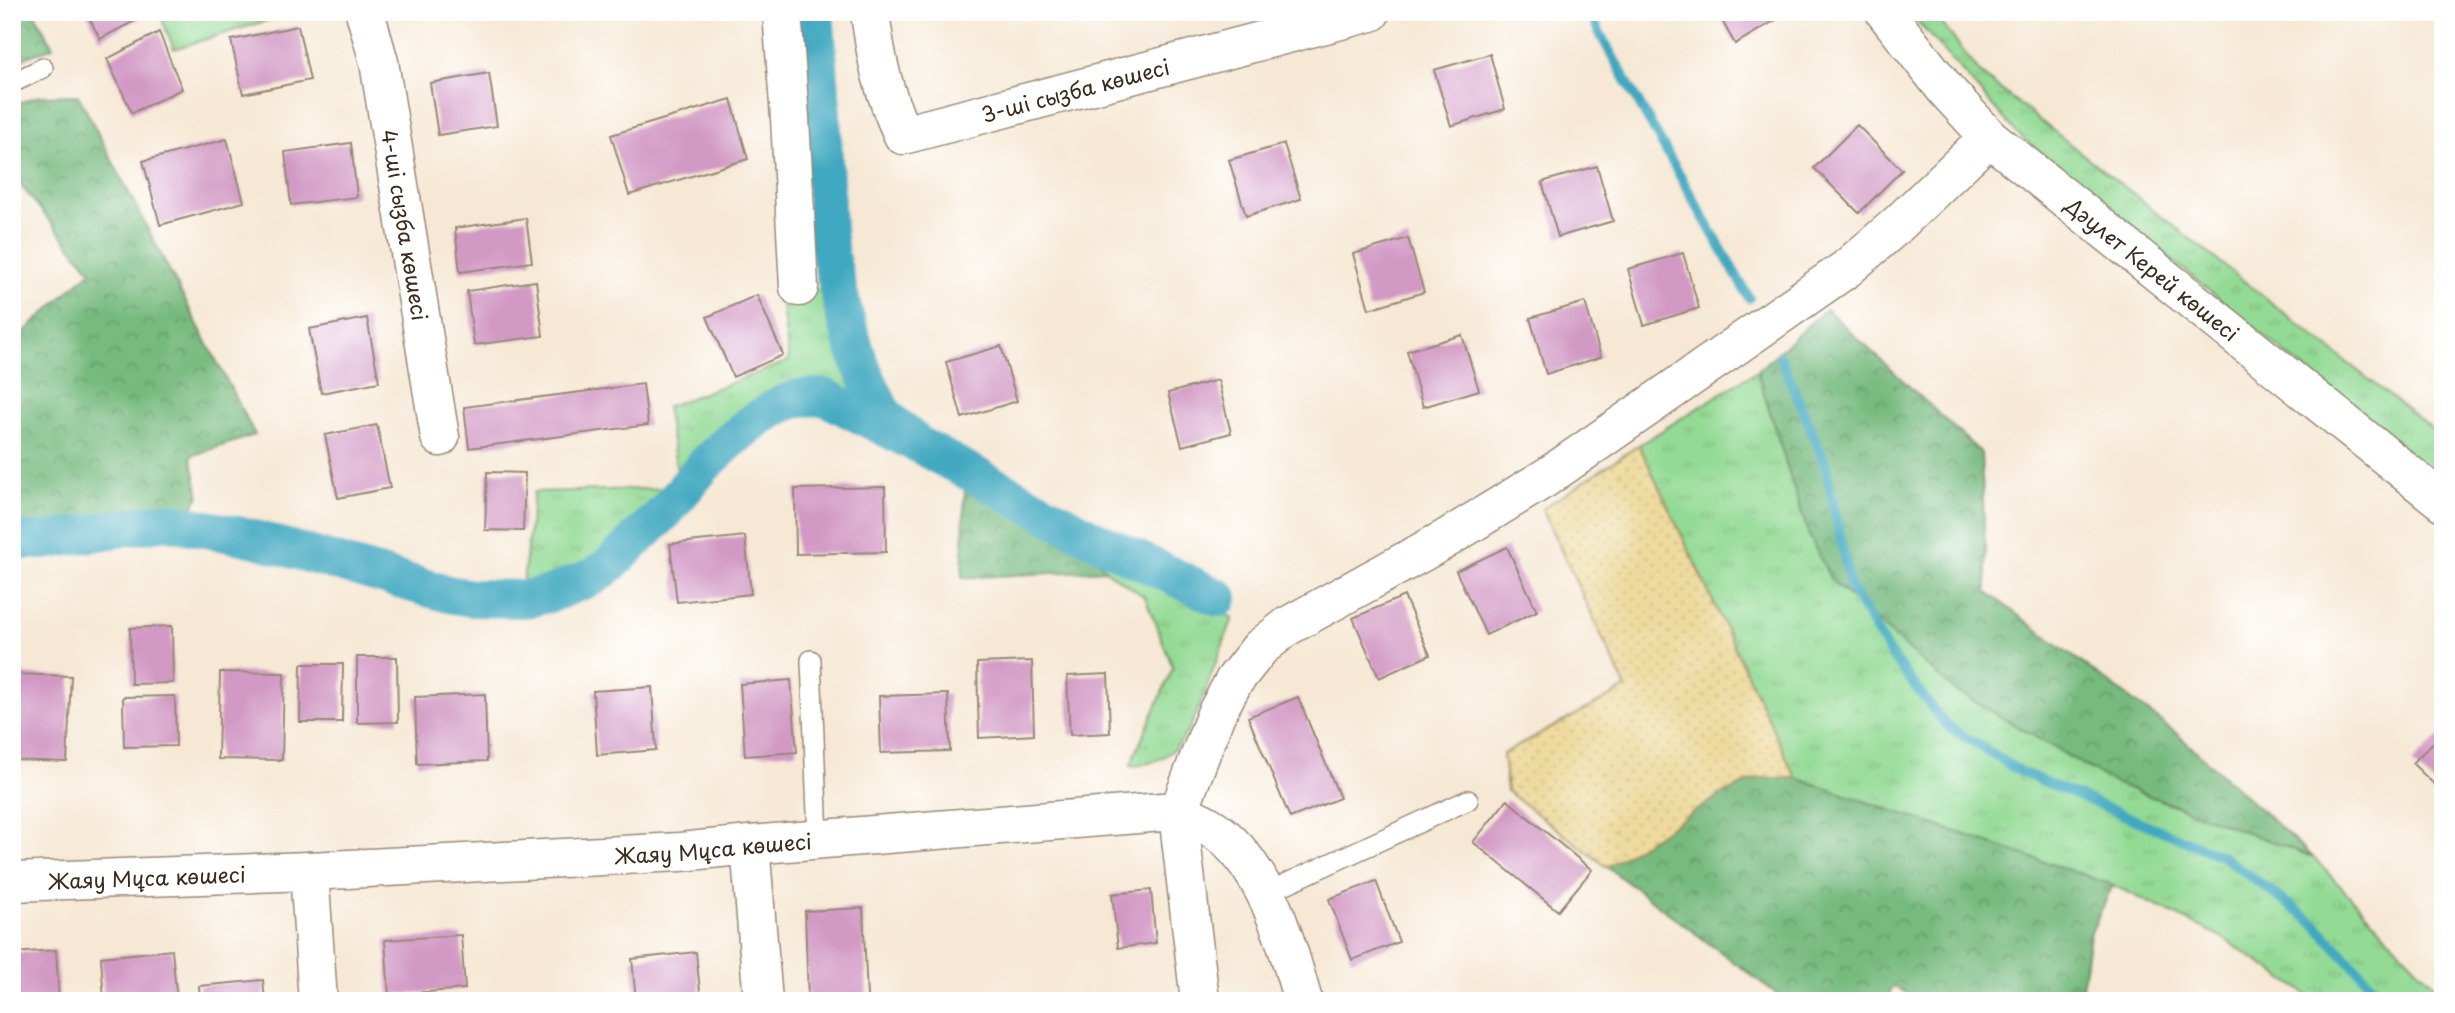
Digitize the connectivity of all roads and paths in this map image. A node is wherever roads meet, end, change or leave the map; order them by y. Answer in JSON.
{"nodes":[{"id":1,"x":365,"y":12,"type":"edge"},
{"id":2,"x":782,"y":12,"type":"edge"},
{"id":3,"x":870,"y":12,"type":"edge"},
{"id":4,"x":1371,"y":12,"type":"edge"},
{"id":5,"x":1885,"y":12,"type":"edge"},
{"id":6,"x":43,"y":68,"type":"dead end"},
{"id":7,"x":12,"y":83,"type":"edge"},
{"id":8,"x":1989,"y":137,"type":"junction"},
{"id":9,"x":799,"y":288,"type":"dead end"},
{"id":10,"x":440,"y":437,"type":"dead end"},
{"id":11,"x":2443,"y":502,"type":"edge"},
{"id":12,"x":811,"y":660,"type":"dead end"},
{"id":13,"x":1468,"y":800,"type":"dead end"},
{"id":14,"x":1178,"y":813,"type":"junction"},
{"id":15,"x":818,"y":839,"type":"junction"},
{"id":16,"x":750,"y":845,"type":"junction"},
{"id":17,"x":309,"y":872,"type":"junction"},
{"id":18,"x":12,"y":882,"type":"edge"},
{"id":19,"x":1266,"y":893,"type":"junction"},
{"id":20,"x":318,"y":1001,"type":"edge"},
{"id":21,"x":763,"y":1001,"type":"edge"},
{"id":22,"x":1200,"y":1001,"type":"edge"},
{"id":23,"x":1303,"y":1001,"type":"edge"}],
"edges":[{"from":1,"to":10,"type":"street","name":"4-ші сызба көшесі"},
{"from":2,"to":9,"type":"street"},
{"from":3,"to":4,"type":"street","name":"3-ші сызба көшесі"},
{"from":5,"to":8,"type":"street","name":"Дәулет Керей көшесі"},
{"from":6,"to":7,"type":"lane"},
{"from":8,"to":11,"type":"street","name":"Дәулет Керей көшесі"},
{"from":8,"to":14,"type":"street"},
{"from":12,"to":15,"type":"lane"},
{"from":13,"to":19,"type":"lane"},
{"from":14,"to":15,"type":"street","name":"Жаяу Мұса көшесі"},
{"from":14,"to":19,"type":"street","name":"Жаяу Мұса көшесі"},
{"from":14,"to":22,"type":"street"},
{"from":15,"to":16,"type":"street","name":"Жаяу Мұса көшесі"},
{"from":16,"to":17,"type":"street","name":"Жаяу Мұса көшесі"},
{"from":16,"to":21,"type":"street"},
{"from":17,"to":18,"type":"street","name":"Жаяу Мұса көшесі"},
{"from":17,"to":20,"type":"street"},
{"from":19,"to":23,"type":"street","name":"Жаяу Мұса көшесі"}]}
